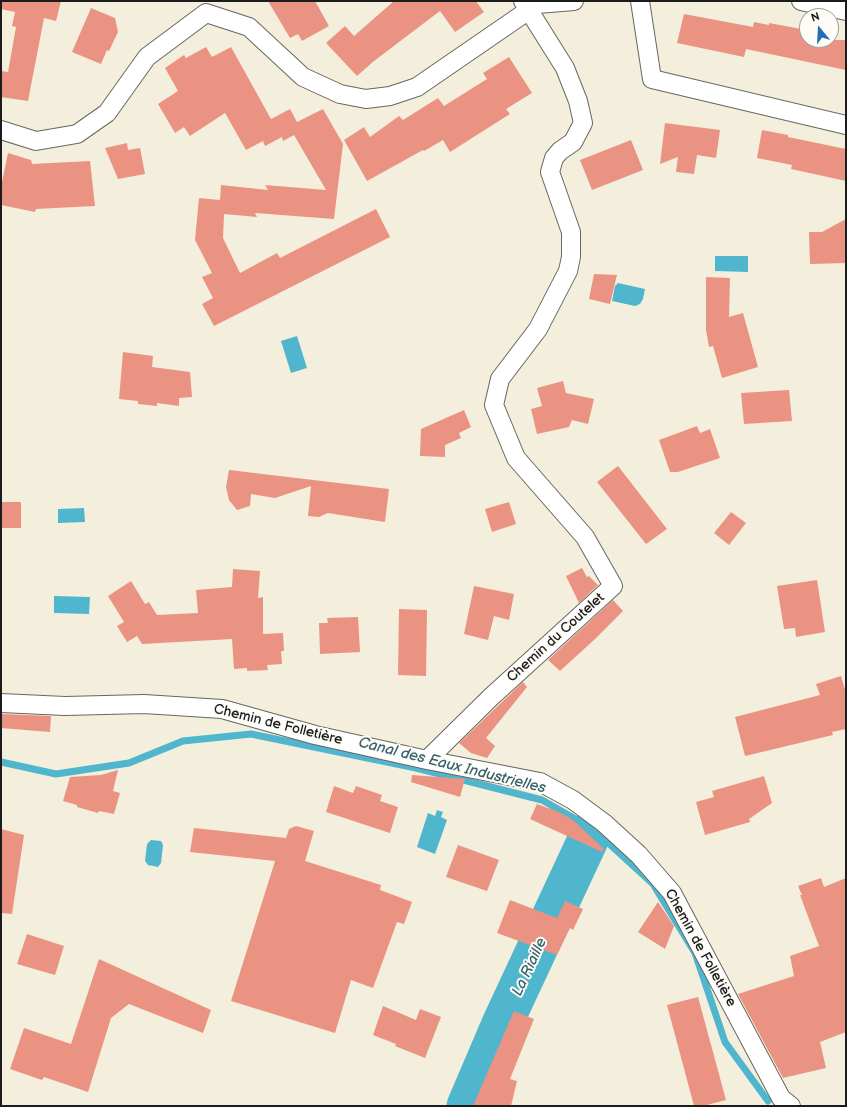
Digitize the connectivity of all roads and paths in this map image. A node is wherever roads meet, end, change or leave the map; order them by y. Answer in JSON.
{"nodes":[{"id":1,"x":574,"y":1,"type":"edge"},
{"id":2,"x":640,"y":1,"type":"edge"},
{"id":3,"x":801,"y":1,"type":"edge"},
{"id":4,"x":527,"y":4,"type":"edge"},
{"id":5,"x":846,"y":11,"type":"edge"},
{"id":6,"x":846,"y":125,"type":"edge"},
{"id":7,"x":1,"y":130,"type":"edge"},
{"id":8,"x":1,"y":703,"type":"edge"},
{"id":9,"x":427,"y":760,"type":"junction"},
{"id":10,"x":791,"y":1106,"type":"edge"}],
"edges":[{"from":1,"to":4,"type":"street"},
{"from":2,"to":6,"type":"street"},
{"from":3,"to":5,"type":"street"},
{"from":4,"to":7,"type":"street"},
{"from":4,"to":9,"type":"street","name":"Chemin du Coutelet"},
{"from":8,"to":9,"type":"street","name":"Chemin de Folletière"},
{"from":9,"to":10,"type":"street","name":"Chemin de Folletière"}]}
